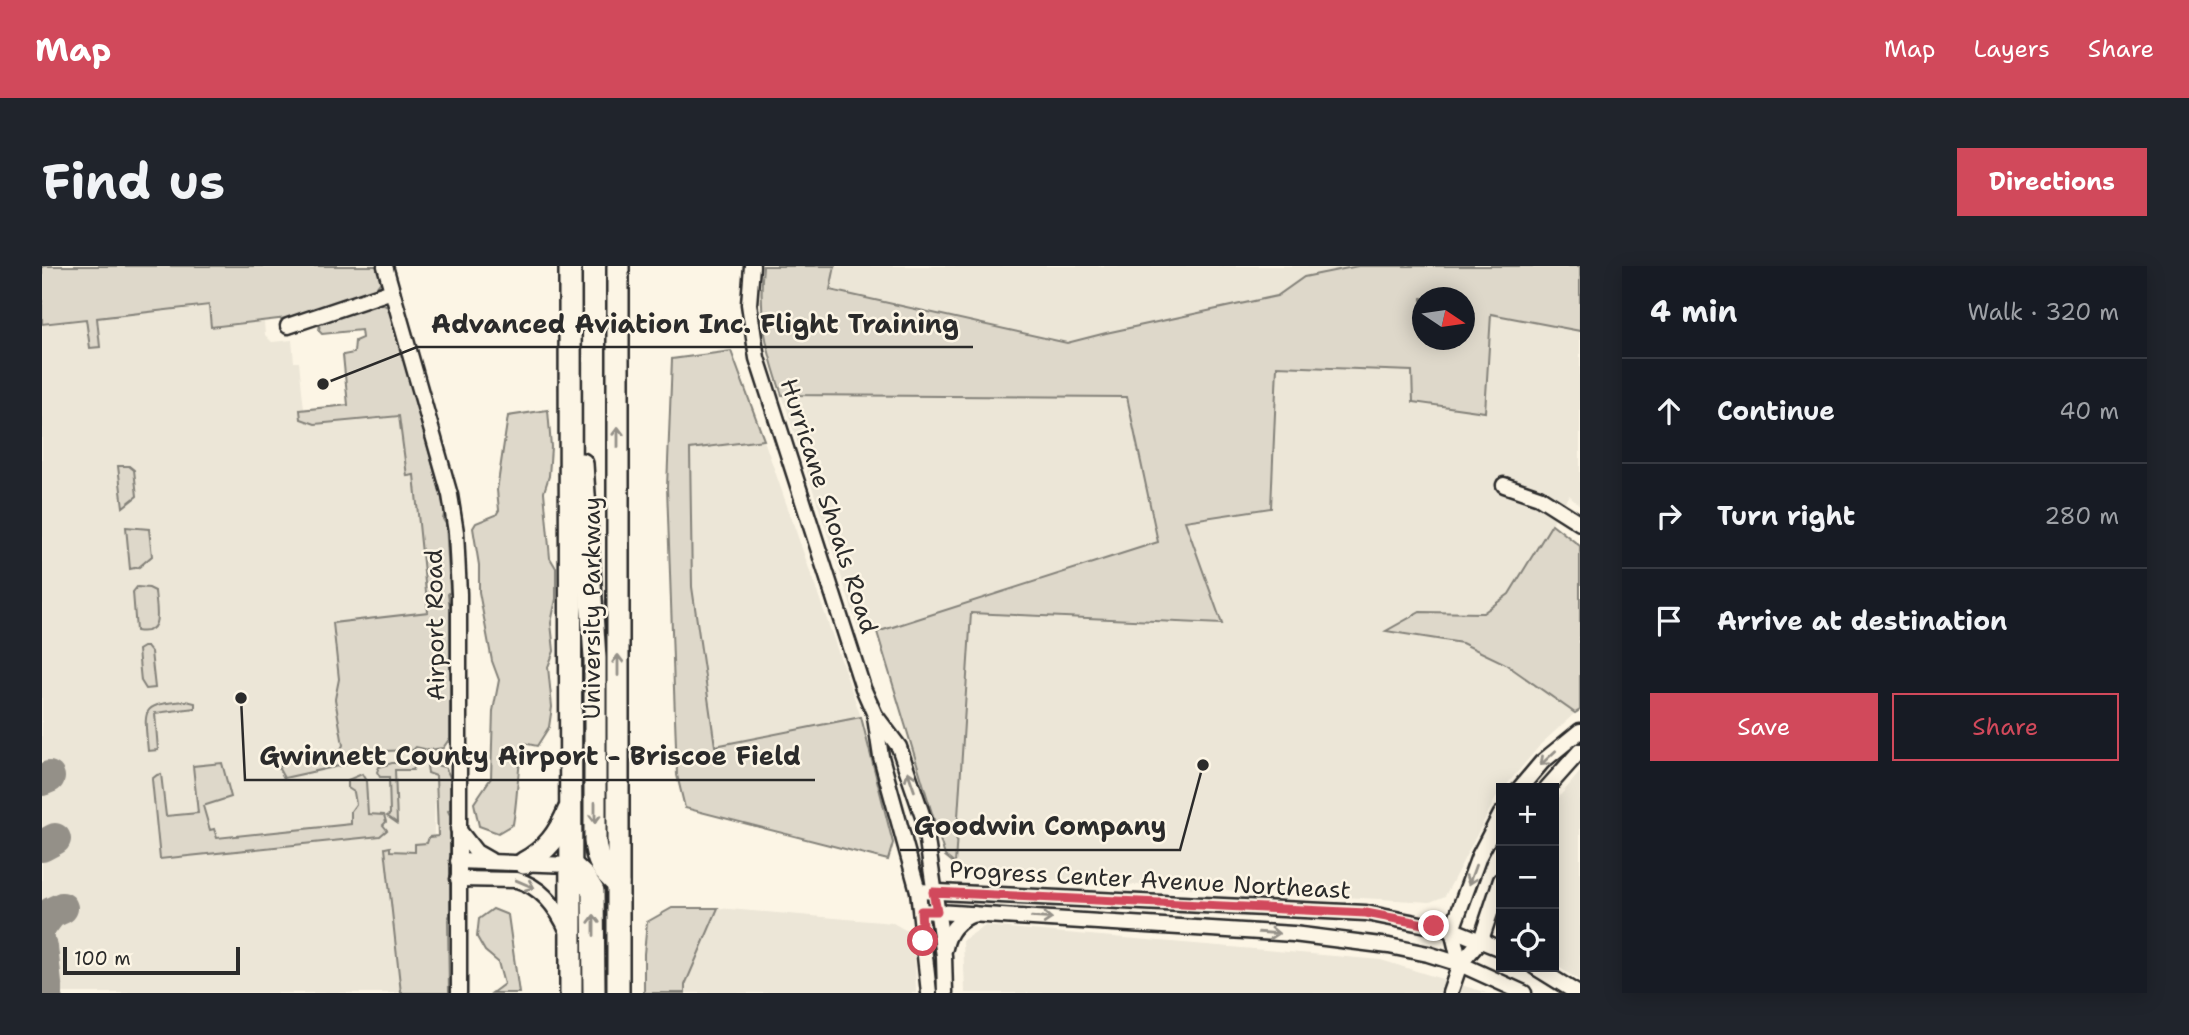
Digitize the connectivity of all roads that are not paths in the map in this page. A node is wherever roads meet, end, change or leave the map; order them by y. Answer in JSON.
{"nodes":[{"id":1,"x":385,"y":266,"type":"edge"},
{"id":2,"x":570,"y":266,"type":"edge"},
{"id":3,"x":618,"y":266,"type":"edge"},
{"id":4,"x":752,"y":266,"type":"edge"},
{"id":5,"x":392,"y":291,"type":"junction"},
{"id":6,"x":288,"y":326,"type":"dead end"},
{"id":7,"x":570,"y":403,"type":"junction"},
{"id":8,"x":1504,"y":485,"type":"dead end"},
{"id":9,"x":1580,"y":523,"type":"edge"},
{"id":10,"x":875,"y":715,"type":"junction"},
{"id":11,"x":1580,"y":731,"type":"edge"},
{"id":12,"x":1580,"y":751,"type":"edge"},
{"id":13,"x":1524,"y":783,"type":"edge"},
{"id":14,"x":1551,"y":783,"type":"edge"},
{"id":15,"x":571,"y":805,"type":"junction"},
{"id":16,"x":1496,"y":824,"type":"edge"},
{"id":17,"x":458,"y":829,"type":"junction"},
{"id":18,"x":458,"y":861,"type":"junction"},
{"id":19,"x":495,"y":862,"type":"junction"},
{"id":20,"x":524,"y":863,"type":"junction"},
{"id":21,"x":930,"y":864,"type":"junction"},
{"id":22,"x":571,"y":865,"type":"junction"},
{"id":23,"x":458,"y":879,"type":"junction"},
{"id":24,"x":618,"y":884,"type":"junction"},
{"id":25,"x":926,"y":891,"type":"junction"},
{"id":26,"x":969,"y":894,"type":"junction"},
{"id":27,"x":1496,"y":895,"type":"edge"},
{"id":28,"x":921,"y":911,"type":"junction"},
{"id":29,"x":937,"y":911,"type":"junction"},
{"id":30,"x":974,"y":914,"type":"junction"},
{"id":31,"x":1452,"y":930,"type":"junction"},
{"id":32,"x":571,"y":939,"type":"junction"},
{"id":33,"x":1481,"y":940,"type":"junction"},
{"id":34,"x":1496,"y":947,"type":"edge"},
{"id":35,"x":944,"y":956,"type":"junction"},
{"id":36,"x":1460,"y":964,"type":"junction"},
{"id":37,"x":1543,"y":972,"type":"edge"},
{"id":38,"x":459,"y":993,"type":"edge"},
{"id":39,"x":571,"y":993,"type":"edge"},
{"id":40,"x":594,"y":993,"type":"edge"},
{"id":41,"x":618,"y":993,"type":"edge"},
{"id":42,"x":929,"y":993,"type":"edge"},
{"id":43,"x":945,"y":993,"type":"edge"},
{"id":44,"x":1450,"y":993,"type":"edge"},
{"id":45,"x":1524,"y":993,"type":"edge"},
{"id":46,"x":1577,"y":993,"type":"edge"}],
"edges":[{"from":1,"to":5,"type":"street","name":"Airport Road"},
{"from":2,"to":7,"type":"highway","name":"University Parkway"},
{"from":24,"to":3,"type":"highway","name":"University Parkway","one_way":true},
{"from":4,"to":10,"type":"street","name":"Hurricane Shoals Road"},
{"from":5,"to":6,"type":"street"},
{"from":5,"to":17,"type":"street","name":"Airport Road"},
{"from":7,"to":15,"type":"highway","name":"University Parkway"},
{"from":7,"to":24,"type":"highway","one_way":true},
{"from":8,"to":9,"type":"street"},
{"from":21,"to":10,"type":"street","name":"Hurricane Shoals Road","one_way":true},
{"from":10,"to":25,"type":"street","name":"Hurricane Shoals Road"},
{"from":11,"to":13,"type":"street","one_way":true},
{"from":12,"to":14,"type":"street"},
{"from":15,"to":20,"type":"highway"},
{"from":15,"to":22,"type":"highway","name":"University Parkway"},
{"from":16,"to":31,"type":"street","one_way":true},
{"from":17,"to":18,"type":"street","name":"Airport Road"},
{"from":17,"to":19,"type":"street"},
{"from":18,"to":19,"type":"street"},
{"from":18,"to":23,"type":"street","name":"Airport Road"},
{"from":19,"to":20,"type":"street"},
{"from":20,"to":22,"type":"street"},
{"from":21,"to":25,"type":"street","name":"Hurricane Shoals Road"},
{"from":21,"to":26,"type":"street"},
{"from":22,"to":32,"type":"highway","name":"University Parkway"},
{"from":40,"to":22,"type":"highway","one_way":true},
{"from":23,"to":32,"type":"street","one_way":true},
{"from":23,"to":38,"type":"street","name":"Airport Road"},
{"from":24,"to":41,"type":"highway","name":"University Parkway"},
{"from":25,"to":26,"type":"street","name":"Progress Center Avenue Northeast"},
{"from":25,"to":28,"type":"street","name":"Hurricane Shoals Road"},
{"from":25,"to":29,"type":"street","name":"Hurricane Shoals Road"},
{"from":26,"to":31,"type":"street","name":"Progress Center Avenue Northeast"},
{"from":27,"to":33,"type":"street"},
{"from":28,"to":29,"type":"street","name":"Progress Center Avenue Northeast"},
{"from":28,"to":42,"type":"street","name":"Hurricane Shoals Road"},
{"from":29,"to":30,"type":"street","name":"Progress Center Avenue Northeast"},
{"from":29,"to":35,"type":"street","name":"Hurricane Shoals Road"},
{"from":30,"to":35,"type":"street"},
{"from":30,"to":36,"type":"street","name":"Progress Center Avenue Northeast","one_way":true},
{"from":31,"to":33,"type":"street","name":"Progress Center Avenue Northeast"},
{"from":31,"to":36,"type":"street"},
{"from":32,"to":39,"type":"highway","name":"University Parkway"},
{"from":33,"to":34,"type":"street","name":"Progress Center Avenue Northeast"},
{"from":33,"to":36,"type":"street"},
{"from":35,"to":43,"type":"street","name":"Hurricane Shoals Road"},
{"from":36,"to":44,"type":"street"},
{"from":36,"to":45,"type":"street","name":"Progress Center Avenue Northeast"},
{"from":37,"to":46,"type":"street"}]}
